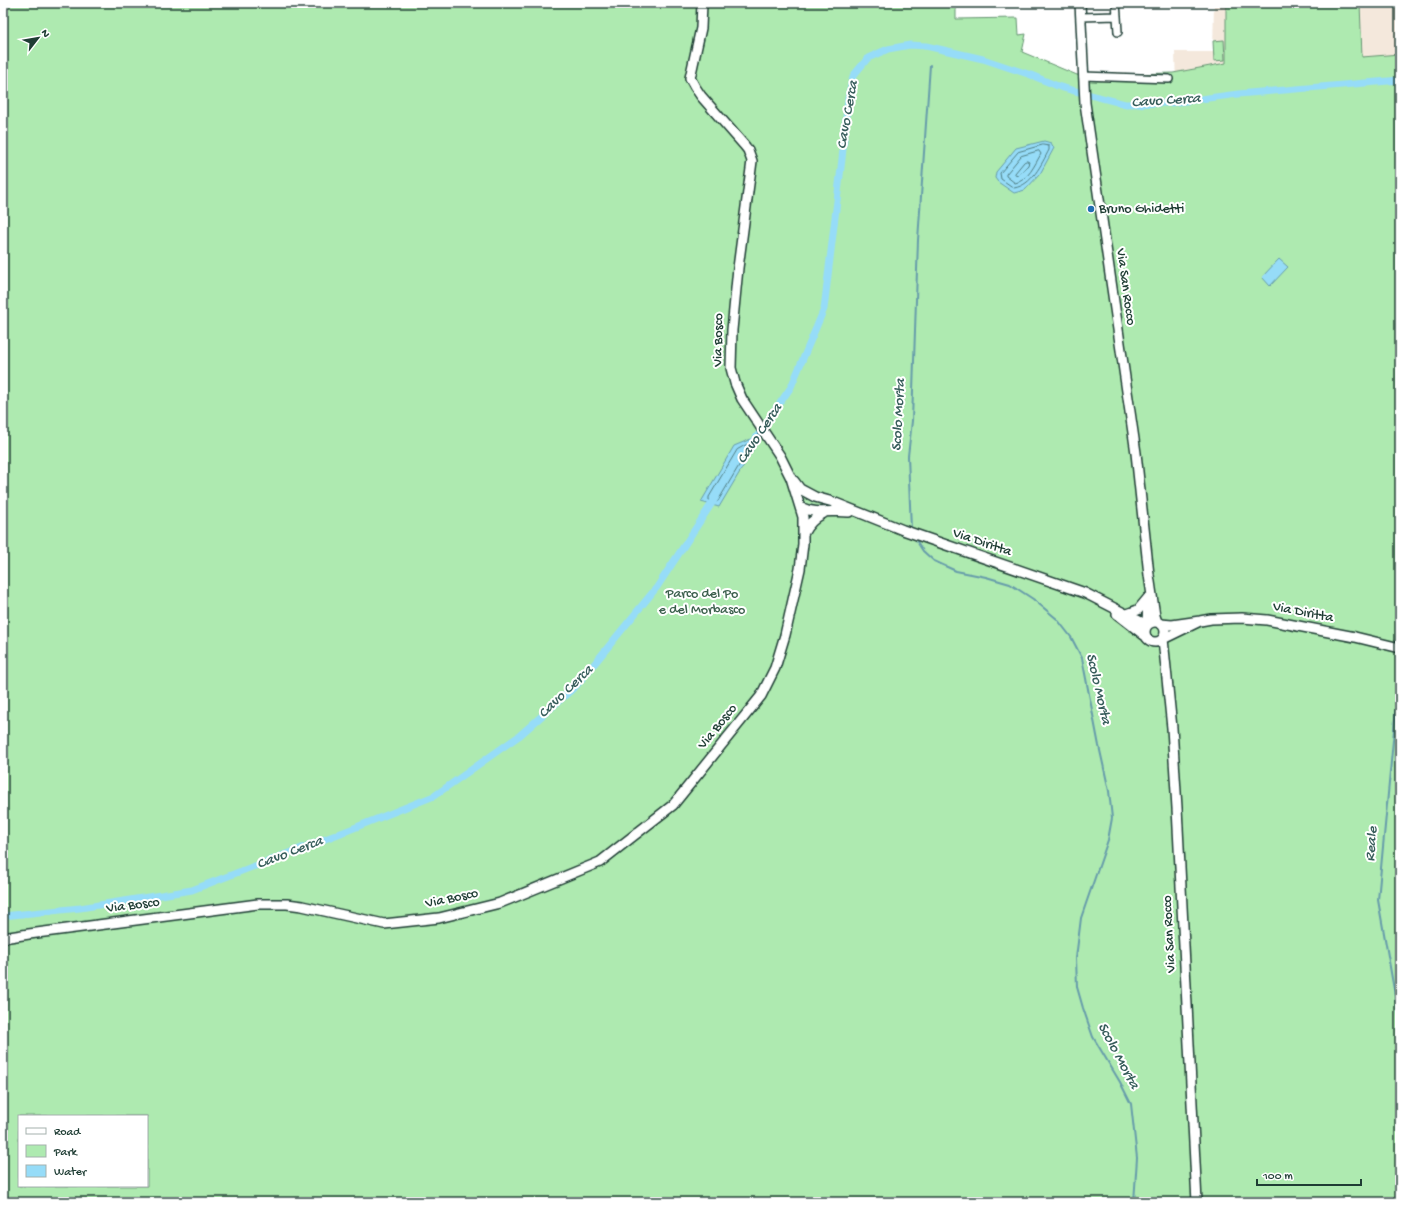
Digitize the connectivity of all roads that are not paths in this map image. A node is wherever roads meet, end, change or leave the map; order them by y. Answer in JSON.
{"nodes":[{"id":1,"x":702,"y":3,"type":"edge"},
{"id":2,"x":1080,"y":3,"type":"edge"},
{"id":3,"x":1116,"y":3,"type":"edge"},
{"id":4,"x":1117,"y":16,"type":"junction"},
{"id":5,"x":1081,"y":17,"type":"junction"},
{"id":6,"x":1118,"y":32,"type":"dead end"},
{"id":7,"x":1083,"y":79,"type":"junction"},
{"id":8,"x":1168,"y":79,"type":"dead end"},
{"id":9,"x":792,"y":478,"type":"junction"},
{"id":10,"x":815,"y":497,"type":"junction"},
{"id":11,"x":800,"y":507,"type":"junction"},
{"id":12,"x":824,"y":513,"type":"junction"},
{"id":13,"x":857,"y":513,"type":"junction"},
{"id":14,"x":803,"y":534,"type":"junction"},
{"id":15,"x":1148,"y":575,"type":"junction"},
{"id":16,"x":1148,"y":598,"type":"junction"},
{"id":17,"x":1098,"y":599,"type":"junction"},
{"id":18,"x":1127,"y":614,"type":"junction"},
{"id":19,"x":1200,"y":622,"type":"junction"},
{"id":20,"x":1159,"y":623,"type":"junction"},
{"id":21,"x":1147,"y":625,"type":"junction"},
{"id":22,"x":1144,"y":635,"type":"junction"},
{"id":23,"x":1159,"y":641,"type":"junction"},
{"id":24,"x":1400,"y":648,"type":"edge"},
{"id":25,"x":3,"y":938,"type":"edge"},
{"id":26,"x":1198,"y":1202,"type":"edge"}],
"edges":[{"from":1,"to":9,"type":"street","name":"Via Bosco"},
{"from":2,"to":5,"type":"street","name":"Via San Rocco"},
{"from":3,"to":4,"type":"street"},
{"from":4,"to":5,"type":"street"},
{"from":4,"to":6,"type":"street"},
{"from":5,"to":7,"type":"street","name":"Via San Rocco"},
{"from":7,"to":8,"type":"street"},
{"from":7,"to":15,"type":"street","name":"Via San Rocco"},
{"from":9,"to":10,"type":"street","name":"Via Diritta"},
{"from":9,"to":11,"type":"street","name":"Via Bosco"},
{"from":10,"to":11,"type":"street"},
{"from":10,"to":13,"type":"street","name":"Via Diritta"},
{"from":11,"to":12,"type":"street","name":"Via Diritta"},
{"from":11,"to":14,"type":"street","name":"Via Bosco"},
{"from":12,"to":13,"type":"street","name":"Via Diritta"},
{"from":12,"to":14,"type":"street"},
{"from":13,"to":17,"type":"street","name":"Via Diritta"},
{"from":14,"to":25,"type":"street","name":"Via Bosco"},
{"from":15,"to":16,"type":"street","name":"Via San Rocco"},
{"from":15,"to":20,"type":"street","name":"Via San Rocco"},
{"from":16,"to":18,"type":"street"},
{"from":16,"to":21,"type":"street","name":"Via San Rocco"},
{"from":17,"to":18,"type":"street","name":"Via Diritta"},
{"from":17,"to":22,"type":"street","name":"Via Diritta"},
{"from":18,"to":21,"type":"street","name":"Via Diritta"},
{"from":19,"to":20,"type":"street","name":"Via Diritta"},
{"from":19,"to":23,"type":"street","name":"Via Diritta"},
{"from":19,"to":24,"type":"street","name":"Via Diritta"},
{"from":20,"to":21,"type":"street"},
{"from":20,"to":23,"type":"street"},
{"from":21,"to":22,"type":"street"},
{"from":22,"to":23,"type":"street"},
{"from":23,"to":26,"type":"street","name":"Via San Rocco"}]}
